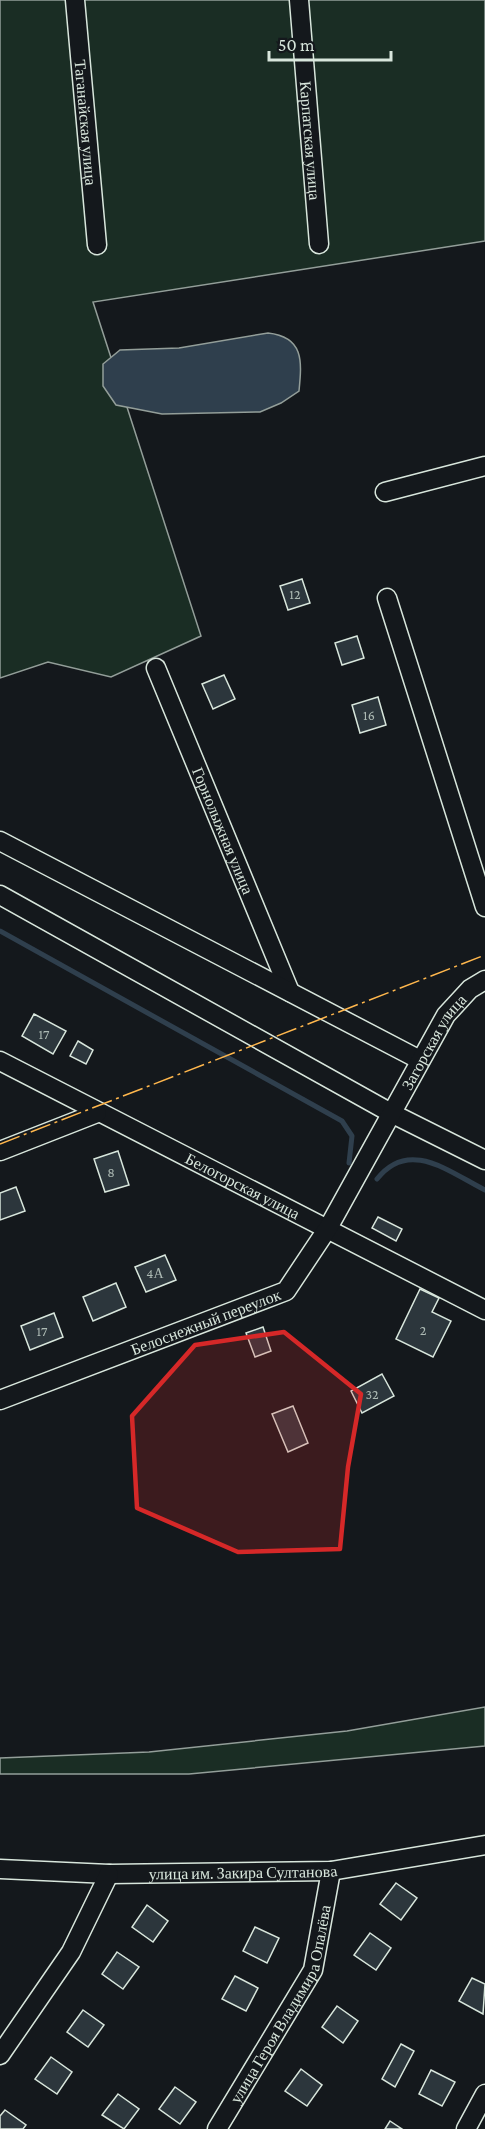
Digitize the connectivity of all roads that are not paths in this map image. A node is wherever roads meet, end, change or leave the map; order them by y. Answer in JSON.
{"nodes":[{"id":1,"x":75,"y":0,"type":"edge"},
{"id":2,"x":299,"y":0,"type":"edge"},
{"id":3,"x":319,"y":244,"type":"dead end"},
{"id":4,"x":97,"y":245,"type":"dead end"},
{"id":5,"x":485,"y":466,"type":"edge"},
{"id":6,"x":385,"y":492,"type":"dead end"},
{"id":7,"x":387,"y":598,"type":"dead end"},
{"id":8,"x":156,"y":668,"type":"dead end"},
{"id":9,"x":0,"y":842,"type":"edge"},
{"id":10,"x":0,"y":895,"type":"edge"},
{"id":11,"x":485,"y":907,"type":"edge"},
{"id":12,"x":485,"y":981,"type":"edge"},
{"id":13,"x":290,"y":992,"type":"junction"},
{"id":14,"x":420,"y":1060,"type":"junction"},
{"id":15,"x":0,"y":1061,"type":"edge"},
{"id":16,"x":98,"y":1113,"type":"junction"},
{"id":17,"x":391,"y":1113,"type":"junction"},
{"id":18,"x":0,"y":1151,"type":"edge"},
{"id":19,"x":485,"y":1160,"type":"edge"},
{"id":20,"x":328,"y":1227,"type":"junction"},
{"id":21,"x":485,"y":1310,"type":"edge"},
{"id":22,"x":0,"y":1400,"type":"edge"},
{"id":23,"x":485,"y":1845,"type":"edge"},
{"id":24,"x":0,"y":1869,"type":"edge"},
{"id":25,"x":331,"y":1871,"type":"junction"},
{"id":26,"x":109,"y":1874,"type":"junction"},
{"id":27,"x":0,"y":2055,"type":"edge"},
{"id":28,"x":485,"y":2094,"type":"edge"},
{"id":29,"x":217,"y":2129,"type":"edge"},
{"id":30,"x":466,"y":2129,"type":"edge"}],
"edges":[{"from":1,"to":4,"type":"street","name":"Таганайская улица"},
{"from":2,"to":3,"type":"street","name":"Карпатская улица"},
{"from":5,"to":6,"type":"street"},
{"from":7,"to":11,"type":"street"},
{"from":8,"to":13,"type":"street","name":"Горнолыжная улица"},
{"from":9,"to":13,"type":"street"},
{"from":10,"to":17,"type":"street"},
{"from":12,"to":14,"type":"street","name":"Загорская улица"},
{"from":13,"to":14,"type":"street"},
{"from":14,"to":17,"type":"street","name":"Загорская улица"},
{"from":15,"to":16,"type":"street","name":"Белогорская улица"},
{"from":16,"to":18,"type":"street"},
{"from":16,"to":20,"type":"street","name":"Белогорская улица"},
{"from":17,"to":19,"type":"street"},
{"from":17,"to":20,"type":"street","name":"Белоснежный переулок"},
{"from":20,"to":21,"type":"street","name":"Белогорская улица"},
{"from":20,"to":22,"type":"street","name":"Белоснежный переулок"},
{"from":23,"to":25,"type":"street","name":"улица им. Закира Султанова"},
{"from":24,"to":26,"type":"street","name":"улица им. Закира Султанова"},
{"from":25,"to":26,"type":"street","name":"улица им. Закира Султанова"},
{"from":25,"to":29,"type":"street","name":"улица Героя Владимира Опалёва"},
{"from":26,"to":27,"type":"street"},
{"from":28,"to":30,"type":"street"}]}
